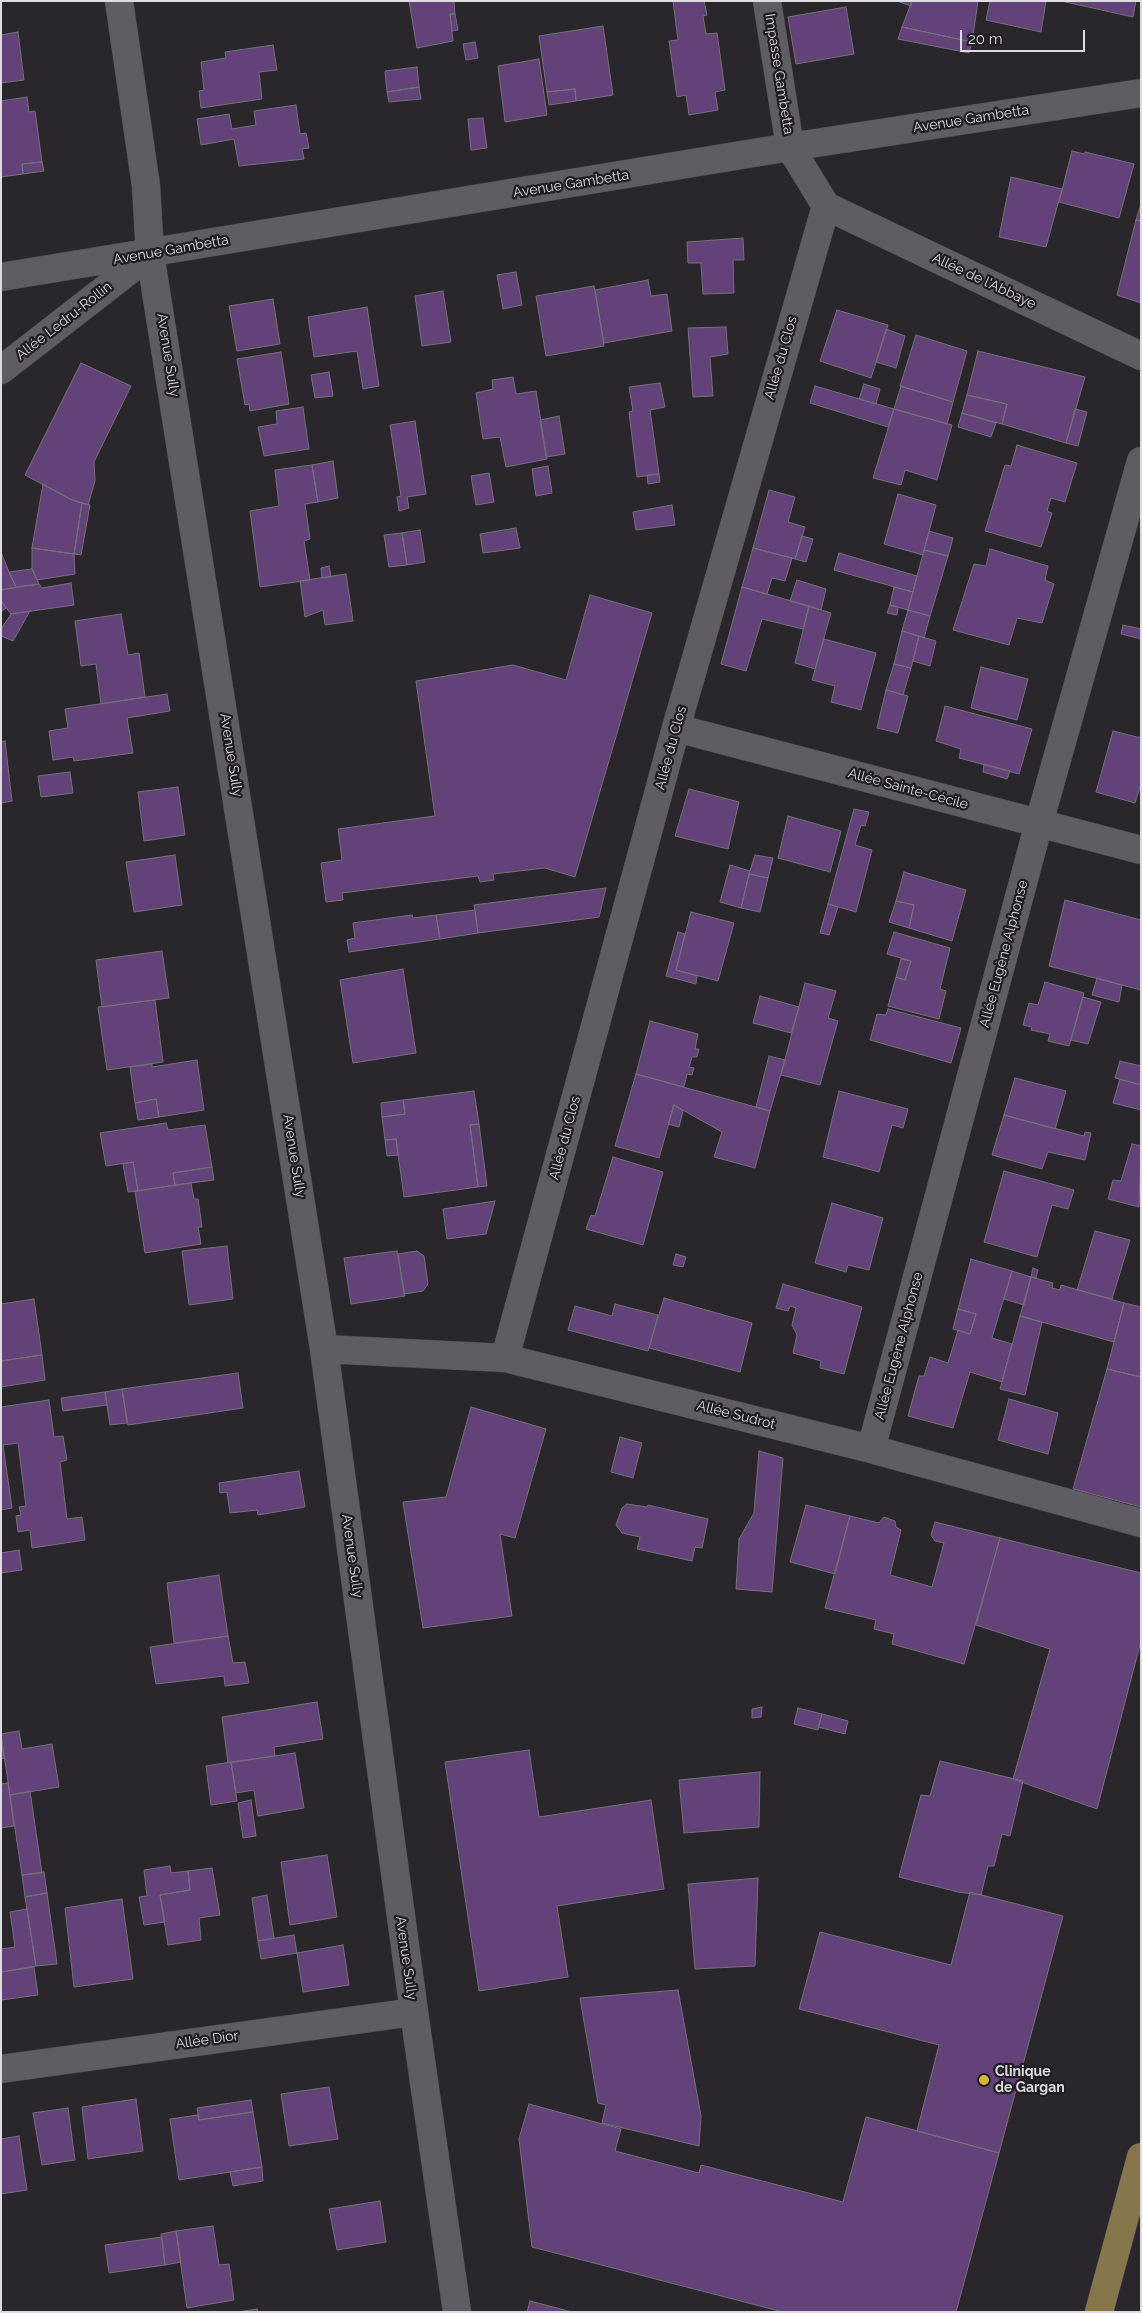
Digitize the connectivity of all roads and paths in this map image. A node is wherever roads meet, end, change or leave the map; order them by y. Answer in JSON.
{"nodes":[{"id":1,"x":119,"y":1,"type":"edge"},
{"id":2,"x":767,"y":1,"type":"edge"},
{"id":3,"x":1141,"y":93,"type":"edge"},
{"id":4,"x":790,"y":147,"type":"junction"},
{"id":5,"x":826,"y":206,"type":"junction"},
{"id":6,"x":150,"y":254,"type":"junction"},
{"id":7,"x":1,"y":277,"type":"edge"},
{"id":8,"x":1141,"y":356,"type":"edge"},
{"id":9,"x":1,"y":370,"type":"edge"},
{"id":10,"x":1141,"y":461,"type":"edge"},
{"id":11,"x":676,"y":728,"type":"junction"},
{"id":12,"x":1039,"y":823,"type":"junction"},
{"id":13,"x":1141,"y":850,"type":"edge"},
{"id":14,"x":324,"y":1349,"type":"junction"},
{"id":15,"x":505,"y":1358,"type":"junction"},
{"id":16,"x":871,"y":1449,"type":"junction"},
{"id":17,"x":1141,"y":1523,"type":"edge"},
{"id":18,"x":414,"y":2012,"type":"junction"},
{"id":19,"x":1,"y":2069,"type":"edge"},
{"id":20,"x":1141,"y":2157,"type":"edge"},
{"id":21,"x":457,"y":2312,"type":"edge"},
{"id":22,"x":1099,"y":2312,"type":"edge"}],
"edges":[{"from":1,"to":6,"type":"street","name":"Avenue Sully"},
{"from":2,"to":4,"type":"street","name":"Impasse Gambetta"},
{"from":3,"to":4,"type":"street","name":"Avenue Gambetta"},
{"from":4,"to":5,"type":"street"},
{"from":4,"to":6,"type":"street","name":"Avenue Gambetta"},
{"from":5,"to":8,"type":"street","name":"Allée de l'Abbaye"},
{"from":5,"to":11,"type":"street","name":"Allée du Clos"},
{"from":6,"to":7,"type":"street","name":"Avenue Gambetta"},
{"from":6,"to":9,"type":"street","name":"Allée Ledru-Rollin"},
{"from":6,"to":14,"type":"street","name":"Avenue Sully"},
{"from":10,"to":12,"type":"street","name":"Allée Eugène Alphonse"},
{"from":11,"to":12,"type":"street","name":"Allée Sainte-Cécile"},
{"from":11,"to":15,"type":"street","name":"Allée du Clos"},
{"from":12,"to":13,"type":"street","name":"Allée Sainte-Cécile"},
{"from":12,"to":16,"type":"street","name":"Allée Eugène Alphonse"},
{"from":14,"to":15,"type":"street","name":"Allée Sudrot"},
{"from":14,"to":18,"type":"street","name":"Avenue Sully"},
{"from":15,"to":16,"type":"street","name":"Allée Sudrot"},
{"from":16,"to":17,"type":"street","name":"Allée Sudrot"},
{"from":18,"to":19,"type":"street","name":"Allée Dior"},
{"from":18,"to":21,"type":"street","name":"Avenue Sully"},
{"from":20,"to":22,"type":"main road"}]}
